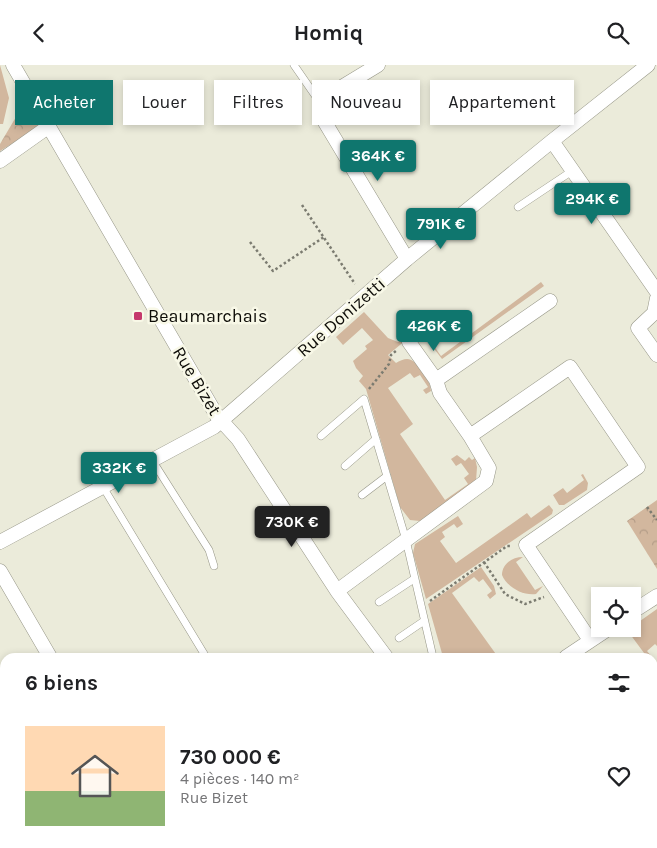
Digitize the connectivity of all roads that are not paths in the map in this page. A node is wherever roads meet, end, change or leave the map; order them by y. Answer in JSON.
{"nodes":[{"id":1,"x":13,"y":65,"type":"edge"},
{"id":2,"x":294,"y":65,"type":"edge"},
{"id":3,"x":378,"y":65,"type":"edge"},
{"id":4,"x":645,"y":66,"type":"edge"},
{"id":5,"x":353,"y":80,"type":"edge"},
{"id":6,"x":312,"y":91,"type":"edge"},
{"id":7,"x":327,"y":125,"type":"edge"},
{"id":8,"x":48,"y":127,"type":"junction"},
{"id":9,"x":552,"y":141,"type":"junction"},
{"id":10,"x":0,"y":161,"type":"edge"},
{"id":11,"x":572,"y":171,"type":"junction"},
{"id":12,"x":518,"y":207,"type":"dead end"},
{"id":13,"x":407,"y":259,"type":"junction"},
{"id":14,"x":657,"y":292,"type":"edge"},
{"id":15,"x":657,"y":298,"type":"edge"},
{"id":16,"x":550,"y":301,"type":"dead end"},
{"id":17,"x":409,"y":341,"type":"road end"},
{"id":18,"x":657,"y":355,"type":"edge"},
{"id":19,"x":436,"y":380,"type":"junction"},
{"id":20,"x":222,"y":421,"type":"junction"},
{"id":21,"x":322,"y":435,"type":"dead end"},
{"id":22,"x":470,"y":436,"type":"junction"},
{"id":23,"x":376,"y":439,"type":"junction"},
{"id":24,"x":152,"y":460,"type":"junction"},
{"id":25,"x":345,"y":466,"type":"dead end"},
{"id":26,"x":387,"y":476,"type":"junction"},
{"id":27,"x":103,"y":487,"type":"junction"},
{"id":28,"x":362,"y":495,"type":"dead end"},
{"id":29,"x":406,"y":540,"type":"junction"},
{"id":30,"x":0,"y":542,"type":"edge"},
{"id":31,"x":214,"y":566,"type":"dead end"},
{"id":32,"x":0,"y":571,"type":"edge"},
{"id":33,"x":414,"y":579,"type":"junction"},
{"id":34,"x":337,"y":591,"type":"junction"},
{"id":35,"x":657,"y":596,"type":"edge"},
{"id":36,"x":379,"y":602,"type":"dead end"},
{"id":37,"x":641,"y":606,"type":"edge"},
{"id":38,"x":424,"y":621,"type":"junction"},
{"id":39,"x":399,"y":637,"type":"dead end"},
{"id":40,"x":595,"y":637,"type":"edge"},
{"id":41,"x":590,"y":640,"type":"junction"},
{"id":42,"x":48,"y":653,"type":"edge"},
{"id":43,"x":204,"y":653,"type":"edge"},
{"id":44,"x":383,"y":653,"type":"edge"},
{"id":45,"x":431,"y":653,"type":"edge"},
{"id":46,"x":572,"y":653,"type":"edge"}],
"edges":[{"from":1,"to":8,"type":"street","name":"Rue Bizet"},
{"from":2,"to":6,"type":"lane"},
{"from":3,"to":5,"type":"street"},
{"from":4,"to":9,"type":"street","name":"Rue Donizetti"},
{"from":7,"to":13,"type":"street"},
{"from":8,"to":10,"type":"street"},
{"from":8,"to":20,"type":"street","name":"Rue Bizet"},
{"from":9,"to":11,"type":"street"},
{"from":9,"to":13,"type":"street","name":"Rue Donizetti"},
{"from":11,"to":12,"type":"lane"},
{"from":11,"to":14,"type":"street"},
{"from":13,"to":20,"type":"street","name":"Rue Donizetti"},
{"from":15,"to":18,"type":"street"},
{"from":16,"to":19,"type":"street"},
{"from":17,"to":19,"type":"street"},
{"from":19,"to":22,"type":"street"},
{"from":20,"to":24,"type":"street","name":"Rue Donizetti"},
{"from":20,"to":34,"type":"street","name":"Rue Bizet"},
{"from":21,"to":23,"type":"lane"},
{"from":22,"to":29,"type":"street"},
{"from":22,"to":41,"type":"street"},
{"from":23,"to":25,"type":"lane"},
{"from":23,"to":26,"type":"lane"},
{"from":24,"to":27,"type":"street","name":"Rue Donizetti"},
{"from":24,"to":31,"type":"lane"},
{"from":26,"to":28,"type":"lane"},
{"from":26,"to":29,"type":"lane"},
{"from":27,"to":30,"type":"street","name":"Rue Donizetti"},
{"from":27,"to":43,"type":"lane"},
{"from":29,"to":33,"type":"lane"},
{"from":29,"to":34,"type":"street"},
{"from":32,"to":42,"type":"street"},
{"from":33,"to":36,"type":"lane"},
{"from":33,"to":38,"type":"lane"},
{"from":34,"to":44,"type":"street","name":"Rue Bizet"},
{"from":35,"to":37,"type":"street"},
{"from":38,"to":39,"type":"lane"},
{"from":38,"to":45,"type":"lane"},
{"from":40,"to":41,"type":"street"},
{"from":41,"to":46,"type":"street"}]}
